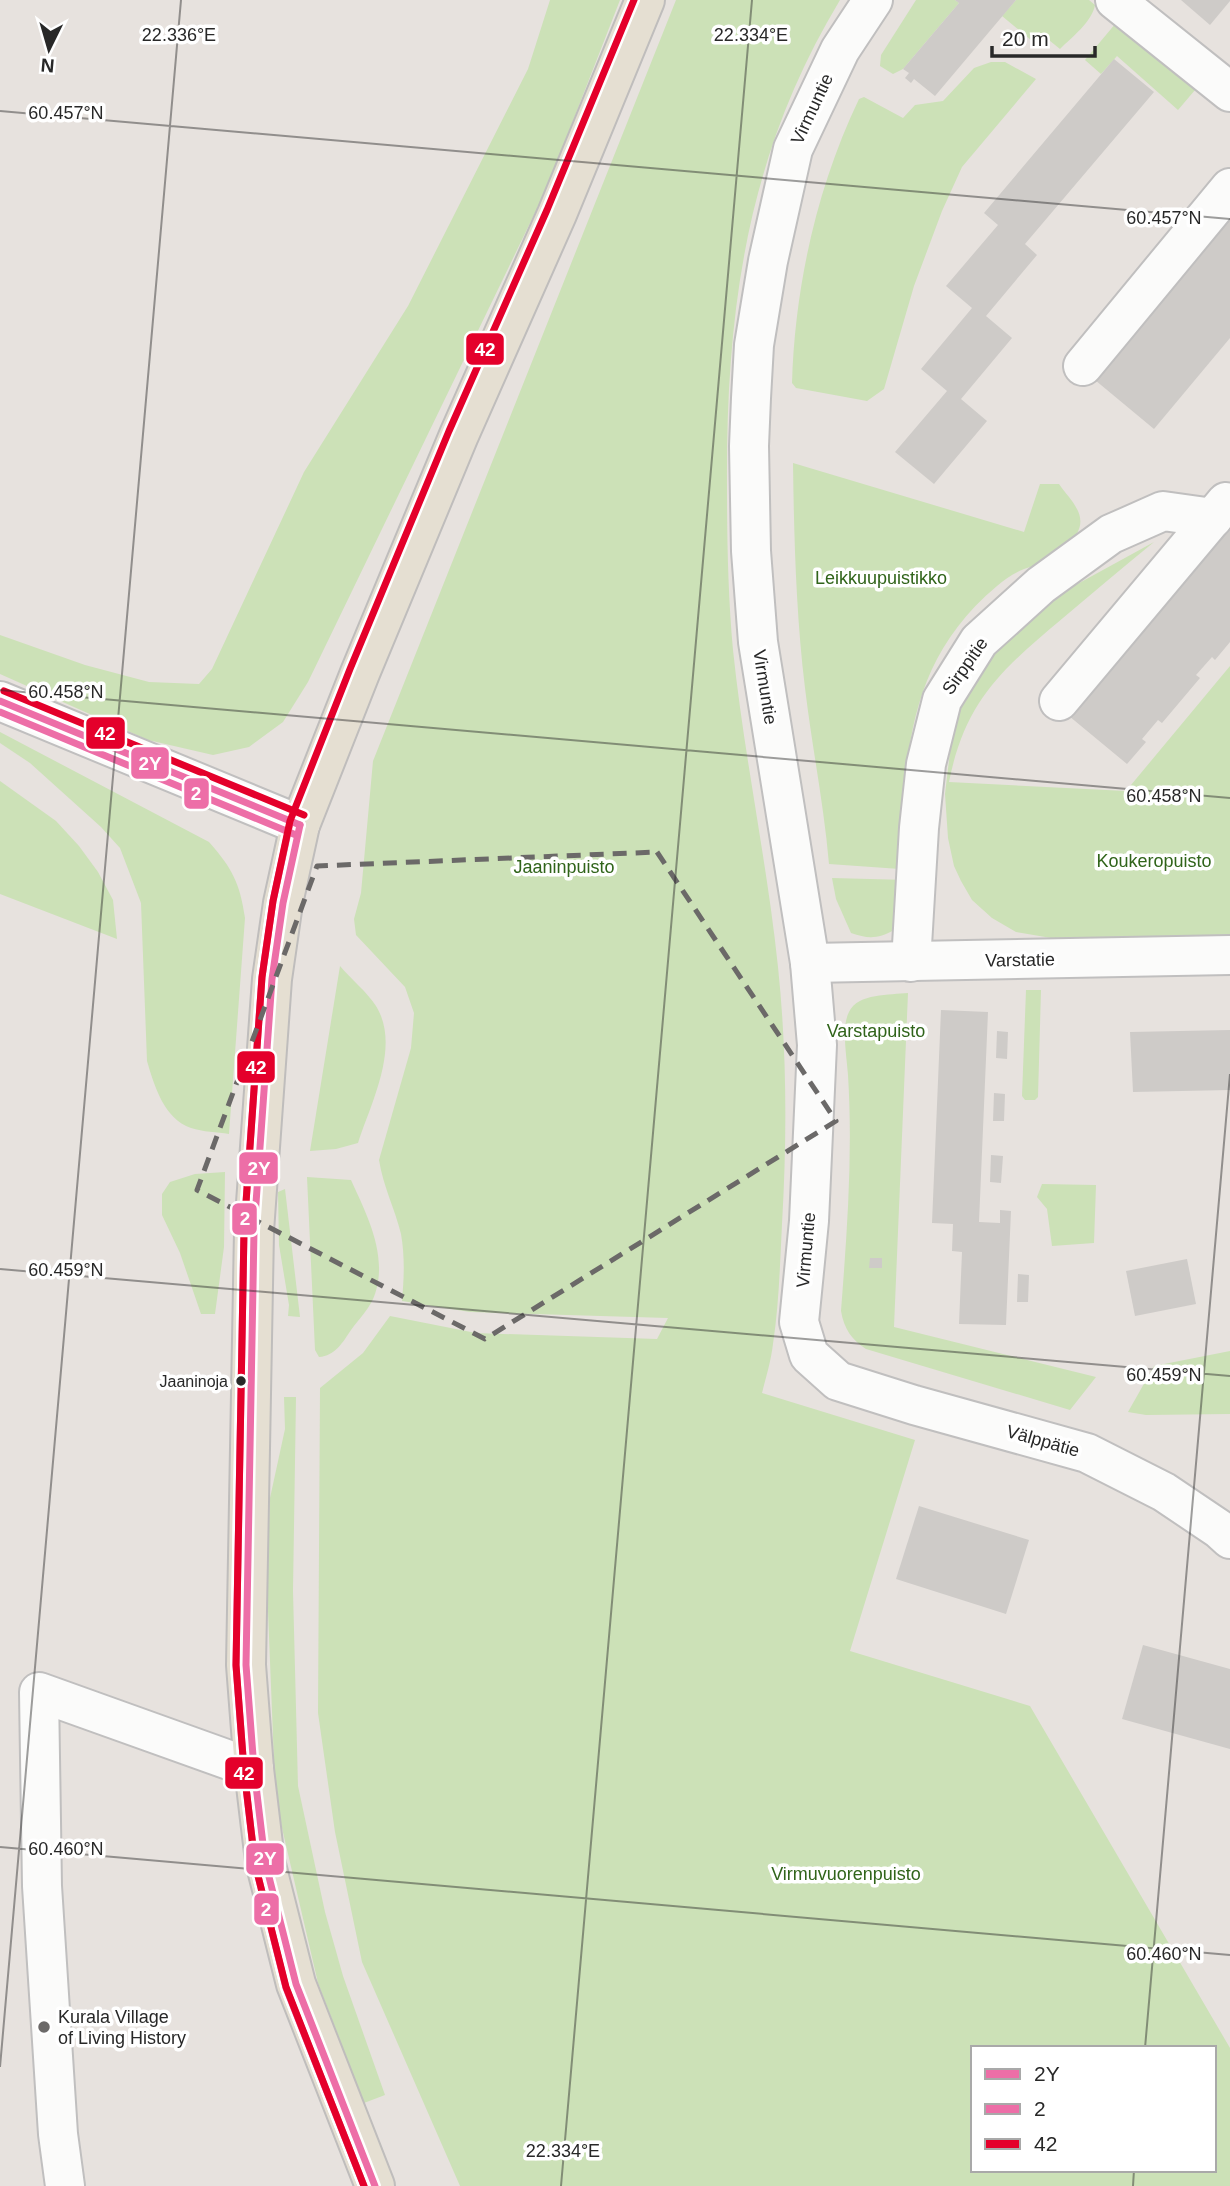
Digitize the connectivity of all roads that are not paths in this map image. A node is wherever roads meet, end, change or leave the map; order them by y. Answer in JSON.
{"nodes":[{"id":1,"x":645,"y":0,"type":"edge"},
{"id":2,"x":873,"y":0,"type":"edge"},
{"id":3,"x":1115,"y":0,"type":"edge"},
{"id":4,"x":1230,"y":92,"type":"edge"},
{"id":5,"x":1230,"y":188,"type":"edge"},
{"id":6,"x":1083,"y":366,"type":"dead end"},
{"id":7,"x":1222,"y":508,"type":"edge"},
{"id":8,"x":0,"y":701,"type":"edge"},
{"id":9,"x":1059,"y":701,"type":"dead end"},
{"id":10,"x":300,"y":825,"type":"junction"},
{"id":11,"x":1230,"y":955,"type":"edge"},
{"id":12,"x":911,"y":962,"type":"junction"},
{"id":13,"x":810,"y":964,"type":"junction"},
{"id":14,"x":838,"y":1381,"type":"joint"},
{"id":15,"x":1230,"y":1539,"type":"edge"},
{"id":16,"x":254,"y":1769,"type":"junction"},
{"id":17,"x":65,"y":2186,"type":"edge"},
{"id":18,"x":375,"y":2186,"type":"edge"}],
"edges":[{"from":1,"to":10,"type":"main road"},
{"from":2,"to":13,"type":"street","name":"Virmuntie"},
{"from":3,"to":4,"type":"street"},
{"from":5,"to":6,"type":"street"},
{"from":7,"to":9,"type":"street"},
{"from":7,"to":12,"type":"street","name":"Sirppitie"},
{"from":8,"to":10,"type":"street"},
{"from":10,"to":16,"type":"main road"},
{"from":11,"to":12,"type":"street","name":"Varstatie"},
{"from":12,"to":13,"type":"street","name":"Varstatie"},
{"from":13,"to":14,"type":"street","name":"Virmuntie"},
{"from":14,"to":15,"type":"street","name":"Välppätie"},
{"from":16,"to":17,"type":"street"},
{"from":16,"to":18,"type":"main road"}]}
